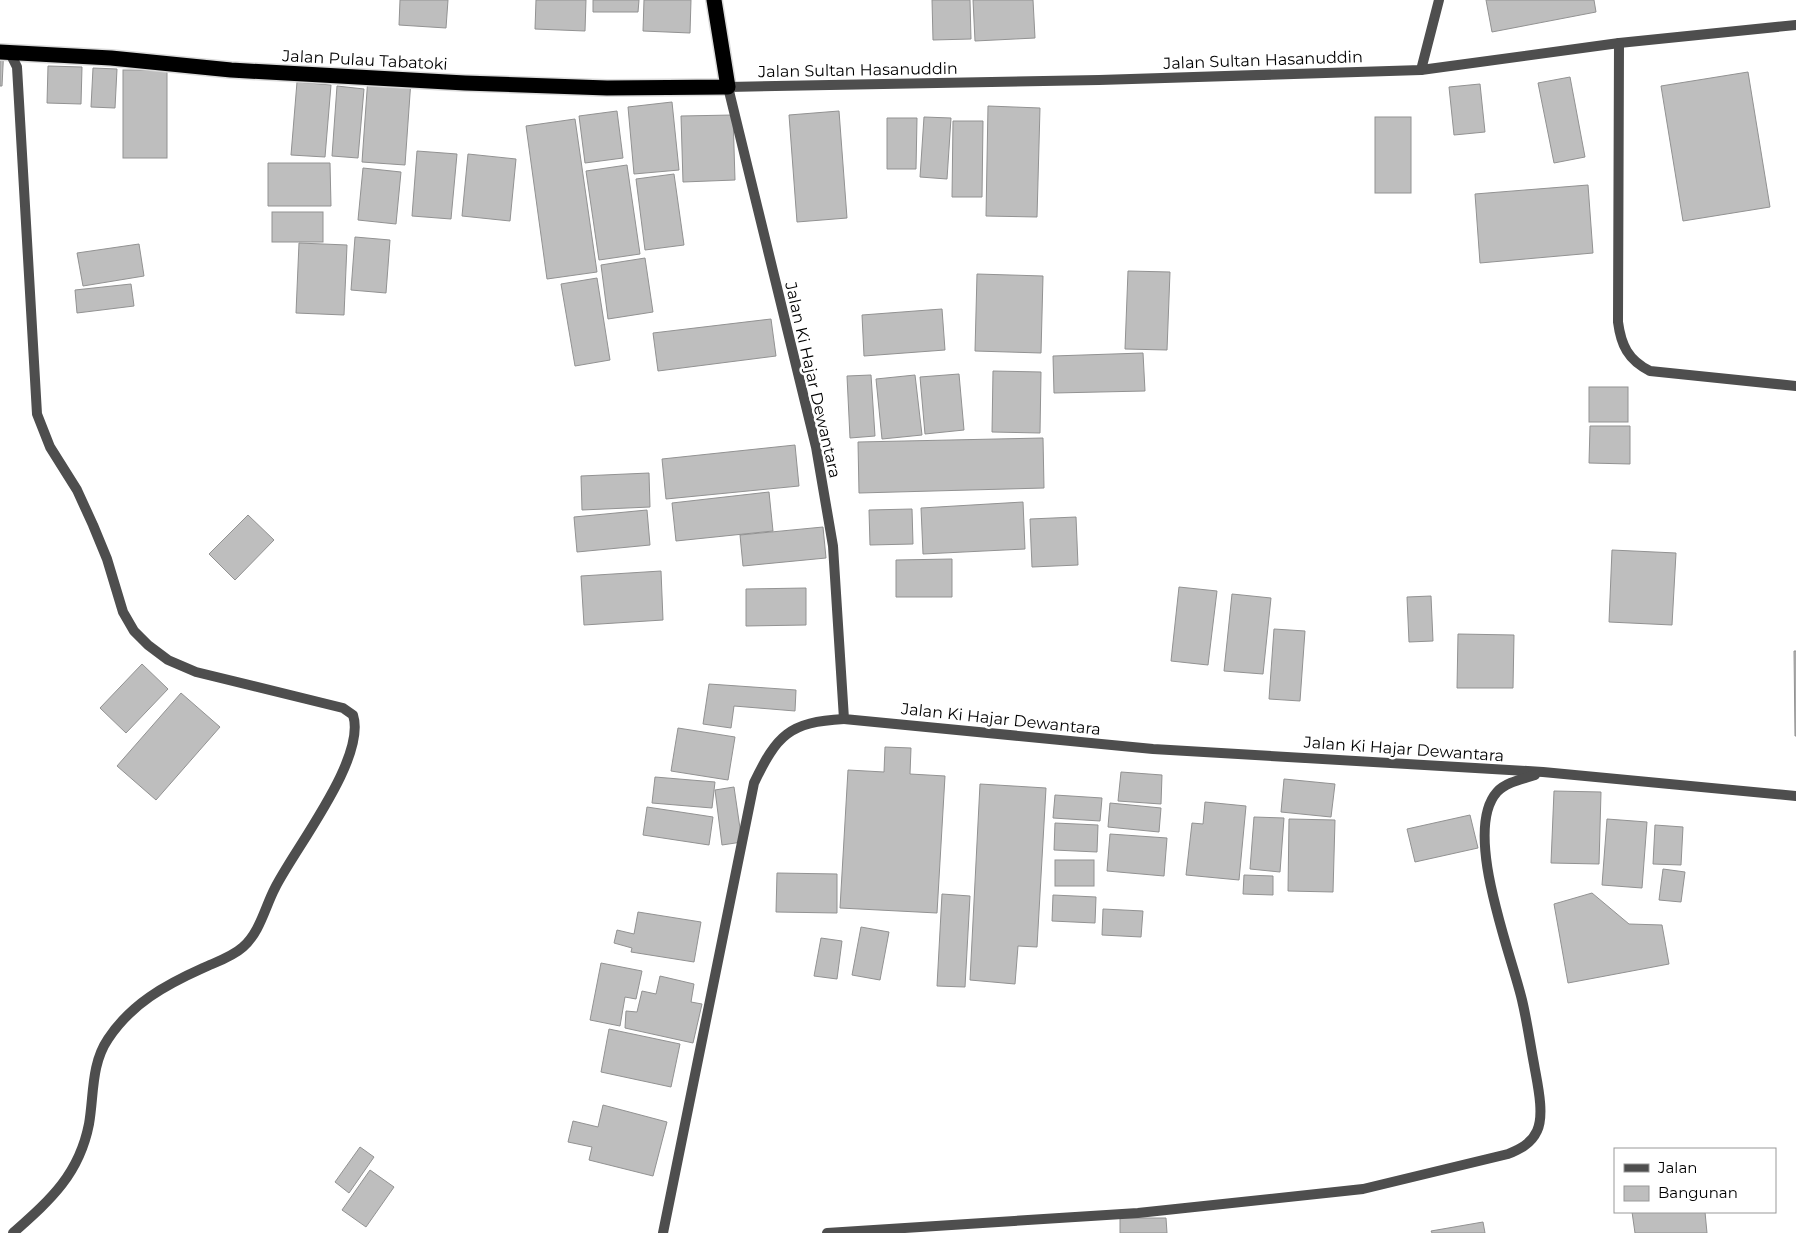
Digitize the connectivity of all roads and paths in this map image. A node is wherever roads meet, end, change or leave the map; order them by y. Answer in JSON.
{"nodes":[{"id":1,"x":714,"y":0,"type":"edge"},
{"id":2,"x":1438,"y":0,"type":"edge"},
{"id":3,"x":1796,"y":25,"type":"edge"},
{"id":4,"x":1619,"y":43,"type":"junction"},
{"id":5,"x":5,"y":53,"type":"edge"},
{"id":6,"x":1421,"y":70,"type":"junction"},
{"id":7,"x":728,"y":87,"type":"junction"},
{"id":8,"x":1796,"y":386,"type":"edge"},
{"id":9,"x":844,"y":718,"type":"junction"},
{"id":10,"x":1543,"y":772,"type":"junction"},
{"id":11,"x":1796,"y":796,"type":"edge"},
{"id":12,"x":13,"y":1233,"type":"edge"},
{"id":13,"x":663,"y":1233,"type":"edge"},
{"id":14,"x":827,"y":1233,"type":"edge"}],
"edges":[{"from":1,"to":7,"type":"highway"},
{"from":2,"to":6,"type":"street"},
{"from":3,"to":4,"type":"street","name":"Jalan Sultan Hasanuddin"},
{"from":4,"to":6,"type":"street","name":"Jalan Sultan Hasanuddin"},
{"from":4,"to":8,"type":"street"},
{"from":5,"to":7,"type":"highway","name":"Jalan Pulau Tabatoki"},
{"from":5,"to":12,"type":"street"},
{"from":6,"to":7,"type":"street","name":"Jalan Sultan Hasanuddin"},
{"from":7,"to":9,"type":"street","name":"Jalan Ki Hajar Dewantara"},
{"from":9,"to":10,"type":"street","name":"Jalan Ki Hajar Dewantara"},
{"from":9,"to":13,"type":"street"},
{"from":10,"to":11,"type":"street","name":"Jalan Ki Hajar Dewantara"},
{"from":10,"to":14,"type":"street"}]}
